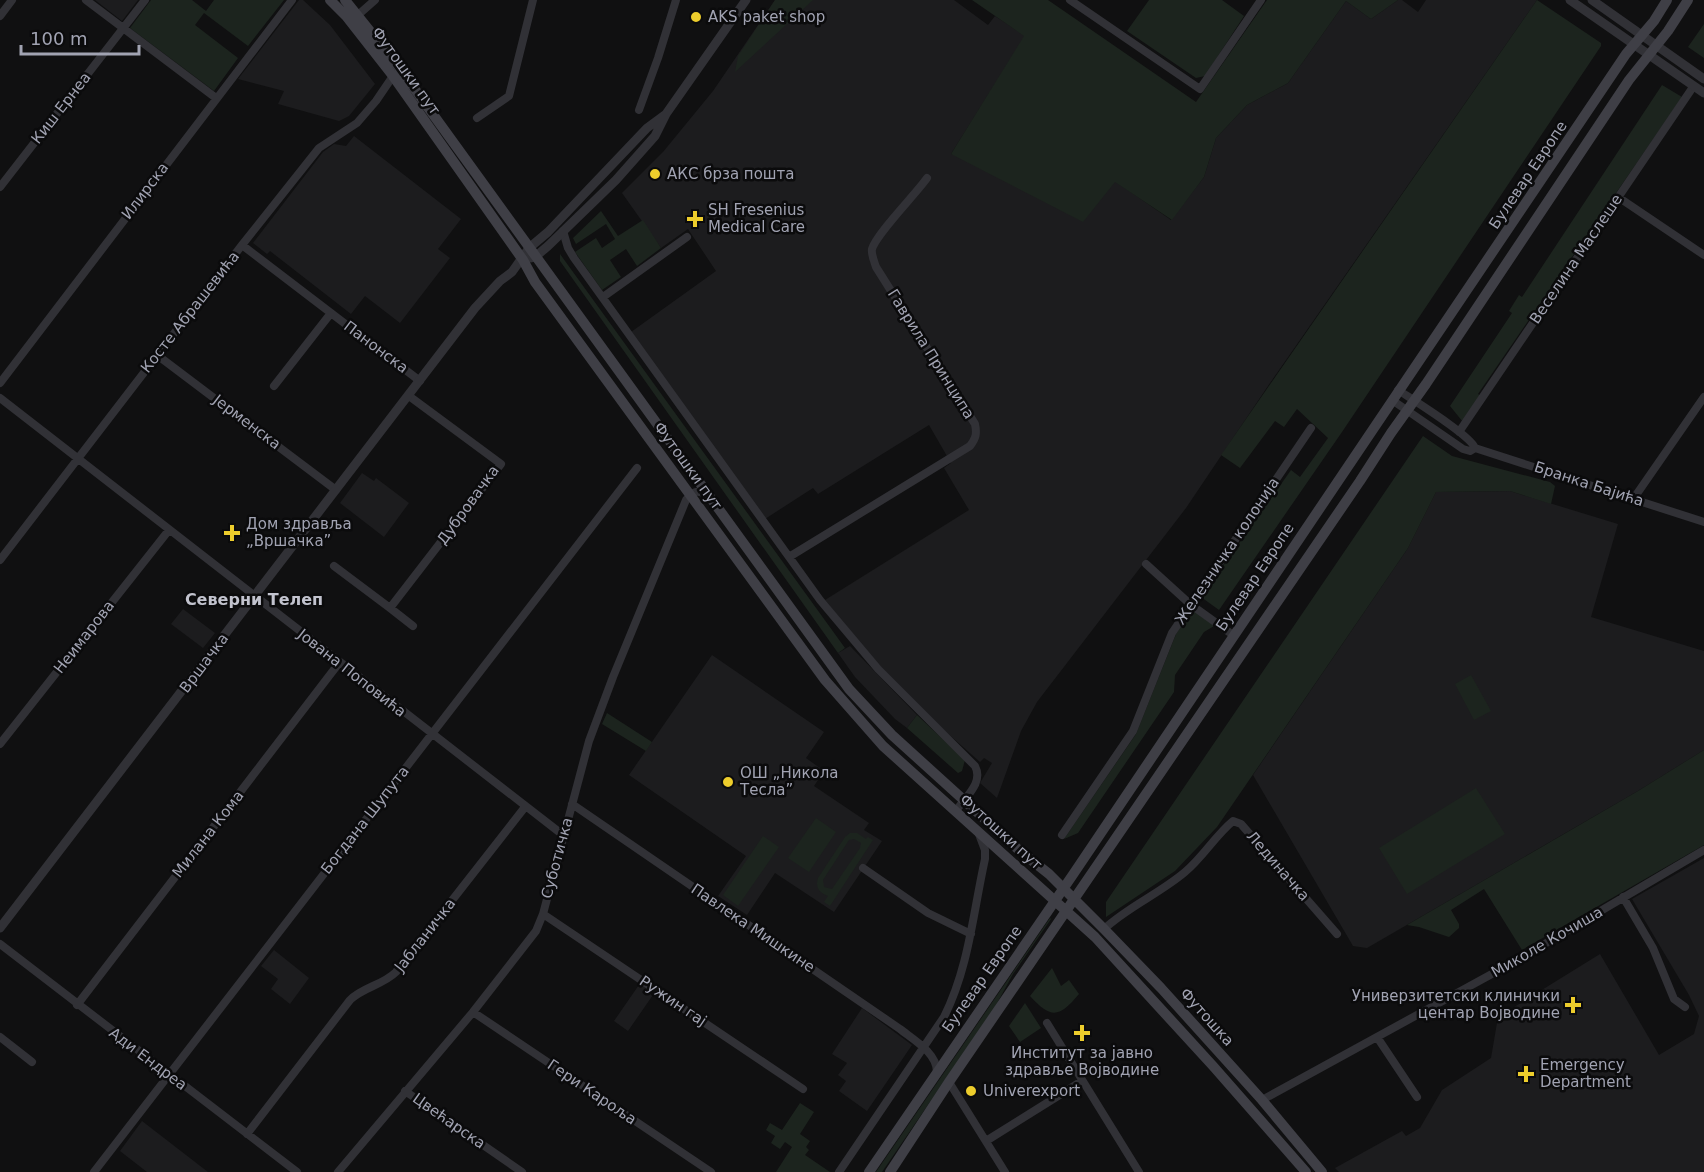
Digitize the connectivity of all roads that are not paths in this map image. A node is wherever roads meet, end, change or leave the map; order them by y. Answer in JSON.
{"nodes":[{"id":1,"x":12,"y":0,"type":"edge"},
{"id":2,"x":86,"y":0,"type":"edge"},
{"id":3,"x":145,"y":0,"type":"edge"},
{"id":4,"x":292,"y":0,"type":"edge"},
{"id":5,"x":330,"y":0,"type":"edge"},
{"id":6,"x":345,"y":0,"type":"edge"},
{"id":7,"x":375,"y":0,"type":"edge"},
{"id":8,"x":533,"y":0,"type":"edge"},
{"id":9,"x":676,"y":0,"type":"edge"},
{"id":10,"x":746,"y":0,"type":"edge"},
{"id":11,"x":1070,"y":0,"type":"edge"},
{"id":12,"x":1261,"y":0,"type":"edge"},
{"id":13,"x":1570,"y":0,"type":"edge"},
{"id":14,"x":1592,"y":0,"type":"edge"},
{"id":15,"x":1667,"y":0,"type":"edge"},
{"id":16,"x":1688,"y":0,"type":"edge"},
{"id":17,"x":358,"y":15,"type":"junction"},
{"id":18,"x":0,"y":16,"type":"edge"},
{"id":19,"x":123,"y":28,"type":"junction"},
{"id":20,"x":1642,"y":35,"type":"junction"},
{"id":21,"x":1633,"y":45,"type":"junction"},
{"id":22,"x":1657,"y":45,"type":"junction"},
{"id":23,"x":1648,"y":56,"type":"junction"},
{"id":24,"x":393,"y":76,"type":"junction"},
{"id":25,"x":1704,"y":77,"type":"edge"},
{"id":26,"x":1693,"y":87,"type":"junction"},
{"id":27,"x":1704,"y":93,"type":"edge"},
{"id":28,"x":216,"y":98,"type":"junction"},
{"id":29,"x":639,"y":110,"type":"dead end"},
{"id":30,"x":666,"y":114,"type":"junction"},
{"id":31,"x":477,"y":118,"type":"dead end"},
{"id":32,"x":927,"y":178,"type":"dead end"},
{"id":33,"x":0,"y":187,"type":"edge"},
{"id":34,"x":1618,"y":197,"type":"junction"},
{"id":35,"x":563,"y":231,"type":"junction"},
{"id":36,"x":687,"y":237,"type":"dead end"},
{"id":37,"x":242,"y":244,"type":"junction"},
{"id":38,"x":532,"y":252,"type":"junction"},
{"id":39,"x":1704,"y":255,"type":"edge"},
{"id":40,"x":523,"y":260,"type":"junction"},
{"id":41,"x":603,"y":297,"type":"junction"},
{"id":42,"x":331,"y":312,"type":"junction"},
{"id":43,"x":157,"y":355,"type":"junction"},
{"id":44,"x":420,"y":381,"type":"junction"},
{"id":45,"x":0,"y":382,"type":"edge"},
{"id":46,"x":274,"y":386,"type":"dead end"},
{"id":47,"x":1395,"y":395,"type":"junction"},
{"id":48,"x":409,"y":396,"type":"junction"},
{"id":49,"x":1704,"y":397,"type":"edge"},
{"id":50,"x":0,"y":398,"type":"edge"},
{"id":51,"x":1411,"y":406,"type":"junction"},
{"id":52,"x":1311,"y":428,"type":"dead end"},
{"id":53,"x":1459,"y":432,"type":"junction"},
{"id":54,"x":1474,"y":448,"type":"junction"},
{"id":55,"x":78,"y":459,"type":"junction"},
{"id":56,"x":637,"y":468,"type":"dead end"},
{"id":57,"x":336,"y":490,"type":"junction"},
{"id":58,"x":690,"y":495,"type":"junction"},
{"id":59,"x":706,"y":495,"type":"junction"},
{"id":60,"x":1634,"y":498,"type":"junction"},
{"id":61,"x":1704,"y":522,"type":"edge"},
{"id":62,"x":169,"y":530,"type":"junction"},
{"id":63,"x":789,"y":556,"type":"junction"},
{"id":64,"x":0,"y":560,"type":"edge"},
{"id":65,"x":1146,"y":564,"type":"dead end"},
{"id":66,"x":334,"y":566,"type":"dead end"},
{"id":67,"x":254,"y":596,"type":"junction"},
{"id":68,"x":1190,"y":604,"type":"junction"},
{"id":69,"x":390,"y":608,"type":"junction"},
{"id":70,"x":413,"y":626,"type":"dead end"},
{"id":71,"x":1233,"y":635,"type":"junction"},
{"id":72,"x":339,"y":663,"type":"junction"},
{"id":73,"x":431,"y":734,"type":"junction"},
{"id":74,"x":0,"y":744,"type":"edge"},
{"id":75,"x":964,"y":800,"type":"junction"},
{"id":76,"x":572,"y":804,"type":"junction"},
{"id":77,"x":525,"y":807,"type":"junction"},
{"id":78,"x":956,"y":811,"type":"junction"},
{"id":79,"x":979,"y":833,"type":"junction"},
{"id":80,"x":563,"y":835,"type":"junction"},
{"id":81,"x":1062,"y":835,"type":"dead end"},
{"id":82,"x":1704,"y":850,"type":"edge"},
{"id":83,"x":1002,"y":853,"type":"junction"},
{"id":84,"x":985,"y":859,"type":"junction"},
{"id":85,"x":863,"y":868,"type":"dead end"},
{"id":86,"x":1064,"y":889,"type":"junction"},
{"id":87,"x":1623,"y":897,"type":"junction"},
{"id":88,"x":1075,"y":900,"type":"junction"},
{"id":89,"x":1055,"y":901,"type":"junction"},
{"id":90,"x":1067,"y":911,"type":"junction"},
{"id":91,"x":543,"y":914,"type":"junction"},
{"id":92,"x":0,"y":928,"type":"edge"},
{"id":93,"x":1104,"y":929,"type":"junction"},
{"id":94,"x":971,"y":934,"type":"junction"},
{"id":95,"x":1337,"y":934,"type":"dead end"},
{"id":96,"x":0,"y":944,"type":"edge"},
{"id":97,"x":77,"y":1005,"type":"junction"},
{"id":98,"x":1685,"y":1007,"type":"dead end"},
{"id":99,"x":473,"y":1012,"type":"junction"},
{"id":100,"x":1047,"y":1023,"type":"dead end"},
{"id":101,"x":0,"y":1037,"type":"edge"},
{"id":102,"x":1377,"y":1037,"type":"junction"},
{"id":103,"x":923,"y":1048,"type":"junction"},
{"id":104,"x":951,"y":1051,"type":"junction"},
{"id":105,"x":930,"y":1055,"type":"junction"},
{"id":106,"x":32,"y":1062,"type":"dead end"},
{"id":107,"x":936,"y":1072,"type":"junction"},
{"id":108,"x":169,"y":1075,"type":"junction"},
{"id":109,"x":1082,"y":1081,"type":"junction"},
{"id":110,"x":949,"y":1082,"type":"junction"},
{"id":111,"x":803,"y":1089,"type":"dead end"},
{"id":112,"x":405,"y":1091,"type":"junction"},
{"id":113,"x":1417,"y":1097,"type":"dead end"},
{"id":114,"x":1262,"y":1100,"type":"junction"},
{"id":115,"x":247,"y":1134,"type":"junction"},
{"id":116,"x":986,"y":1141,"type":"junction"},
{"id":117,"x":94,"y":1172,"type":"edge"},
{"id":118,"x":297,"y":1172,"type":"edge"},
{"id":119,"x":338,"y":1172,"type":"edge"},
{"id":120,"x":522,"y":1172,"type":"edge"},
{"id":121,"x":711,"y":1172,"type":"edge"},
{"id":122,"x":839,"y":1172,"type":"edge"},
{"id":123,"x":869,"y":1172,"type":"edge"},
{"id":124,"x":890,"y":1172,"type":"edge"},
{"id":125,"x":1005,"y":1172,"type":"edge"},
{"id":126,"x":1139,"y":1172,"type":"edge"},
{"id":127,"x":1305,"y":1172,"type":"edge"},
{"id":128,"x":1322,"y":1172,"type":"edge"}],
"edges":[{"from":1,"to":18,"type":"street"},
{"from":2,"to":19,"type":"street"},
{"from":3,"to":19,"type":"street","name":"Киш Ернеа"},
{"from":4,"to":28,"type":"street","name":"Илирска"},
{"from":5,"to":24,"type":"main road","name":"Футошки пут"},
{"from":6,"to":17,"type":"main road","name":"Футошки пут"},
{"from":7,"to":17,"type":"street"},
{"from":8,"to":31,"type":"street"},
{"from":9,"to":29,"type":"street"},
{"from":10,"to":30,"type":"street"},
{"from":11,"to":12,"type":"street"},
{"from":13,"to":21,"type":"street"},
{"from":14,"to":20,"type":"street"},
{"from":15,"to":20,"type":"main road","name":"Булевар Европе"},
{"from":16,"to":22,"type":"main road","name":"Булевар Европе"},
{"from":17,"to":38,"type":"main road","name":"Футошки пут"},
{"from":19,"to":28,"type":"street"},
{"from":19,"to":33,"type":"street","name":"Киш Ернеа"},
{"from":20,"to":21,"type":"main road","name":"Булевар Европе"},
{"from":20,"to":22,"type":"street"},
{"from":21,"to":23,"type":"street"},
{"from":21,"to":47,"type":"main road","name":"Булевар Европе"},
{"from":22,"to":23,"type":"main road","name":"Булевар Европе"},
{"from":22,"to":25,"type":"street"},
{"from":23,"to":26,"type":"street"},
{"from":23,"to":51,"type":"main road","name":"Булевар Европе"},
{"from":24,"to":37,"type":"street","name":"Косте Абрашевића"},
{"from":24,"to":40,"type":"main road","name":"Футошки пут"},
{"from":26,"to":27,"type":"street"},
{"from":26,"to":34,"type":"street","name":"Веселина Маслеше"},
{"from":28,"to":45,"type":"street","name":"Илирска"},
{"from":30,"to":35,"type":"street"},
{"from":30,"to":38,"type":"street"},
{"from":32,"to":63,"type":"street","name":"Гаврила Принципа"},
{"from":34,"to":39,"type":"street"},
{"from":34,"to":53,"type":"street","name":"Веселина Маслеше"},
{"from":35,"to":38,"type":"street"},
{"from":35,"to":41,"type":"street"},
{"from":36,"to":41,"type":"street"},
{"from":37,"to":42,"type":"street","name":"Панонска"},
{"from":37,"to":43,"type":"street","name":"Косте Абрашевића"},
{"from":38,"to":40,"type":"street"},
{"from":38,"to":59,"type":"main road","name":"Футошки пут"},
{"from":40,"to":44,"type":"street","name":"Вршачка"},
{"from":40,"to":58,"type":"main road","name":"Футошки пут"},
{"from":41,"to":63,"type":"street"},
{"from":42,"to":44,"type":"street","name":"Панонска"},
{"from":42,"to":46,"type":"street","name":"Панонска"},
{"from":43,"to":55,"type":"street","name":"Косте Абрашевића"},
{"from":43,"to":57,"type":"street","name":"Јерменска"},
{"from":44,"to":48,"type":"street","name":"Вршачка"},
{"from":47,"to":51,"type":"street"},
{"from":47,"to":71,"type":"main road","name":"Булевар Европе"},
{"from":48,"to":57,"type":"street","name":"Вршачка"},
{"from":48,"to":69,"type":"street","name":"Дубровачка"},
{"from":49,"to":60,"type":"street"},
{"from":50,"to":55,"type":"street","name":"Јована Поповића"},
{"from":51,"to":53,"type":"street","name":"Бранка Бајића"},
{"from":51,"to":54,"type":"street","name":"Бранка Бајића"},
{"from":51,"to":88,"type":"main road","name":"Булевар Европе"},
{"from":52,"to":68,"type":"street","name":"Железничка колонија"},
{"from":53,"to":54,"type":"street","name":"Бранка Бајића"},
{"from":54,"to":60,"type":"street","name":"Бранка Бајића"},
{"from":55,"to":62,"type":"street","name":"Јована Поповића"},
{"from":55,"to":64,"type":"street","name":"Косте Абрашевића"},
{"from":56,"to":73,"type":"street","name":"Богдана Шупута"},
{"from":57,"to":67,"type":"street","name":"Вршачка"},
{"from":58,"to":59,"type":"street"},
{"from":58,"to":76,"type":"street","name":"Суботичка"},
{"from":58,"to":78,"type":"main road","name":"Футошки пут"},
{"from":59,"to":75,"type":"main road","name":"Футошки пут"},
{"from":60,"to":61,"type":"street","name":"Бранка Бајића"},
{"from":62,"to":67,"type":"street","name":"Јована Поповића"},
{"from":62,"to":74,"type":"street","name":"Неимарова"},
{"from":63,"to":75,"type":"street"},
{"from":65,"to":68,"type":"street"},
{"from":66,"to":69,"type":"street"},
{"from":67,"to":72,"type":"street","name":"Јована Поповића"},
{"from":67,"to":92,"type":"street","name":"Вршачка"},
{"from":68,"to":71,"type":"street"},
{"from":68,"to":81,"type":"street","name":"Железничка колонија"},
{"from":69,"to":70,"type":"street"},
{"from":71,"to":86,"type":"main road","name":"Булевар Европе"},
{"from":72,"to":73,"type":"street","name":"Јована Поповића"},
{"from":72,"to":97,"type":"street","name":"Милана Кома"},
{"from":73,"to":77,"type":"street","name":"Јована Поповића"},
{"from":73,"to":108,"type":"street","name":"Богдана Шупута"},
{"from":75,"to":78,"type":"street"},
{"from":75,"to":86,"type":"main road","name":"Футошки пут"},
{"from":76,"to":80,"type":"street","name":"Суботичка"},
{"from":76,"to":103,"type":"street","name":"Павлека Мишкине"},
{"from":77,"to":80,"type":"street","name":"Јована Поповића"},
{"from":77,"to":115,"type":"street","name":"Јабланичка"},
{"from":78,"to":79,"type":"main road","name":"Футошки пут"},
{"from":79,"to":83,"type":"main road","name":"Футошки пут"},
{"from":79,"to":84,"type":"street"},
{"from":80,"to":91,"type":"street","name":"Суботичка"},
{"from":82,"to":87,"type":"street","name":"Миколе Кочиша"},
{"from":83,"to":84,"type":"street"},
{"from":83,"to":89,"type":"main road","name":"Футошки пут"},
{"from":84,"to":94,"type":"street"},
{"from":85,"to":94,"type":"street"},
{"from":86,"to":88,"type":"main road","name":"Футошка"},
{"from":86,"to":89,"type":"main road","name":"Булевар Европе"},
{"from":87,"to":98,"type":"street"},
{"from":87,"to":102,"type":"street","name":"Миколе Кочиша"},
{"from":88,"to":90,"type":"main road","name":"Булевар Европе"},
{"from":88,"to":93,"type":"main road","name":"Футошка"},
{"from":89,"to":90,"type":"main road","name":"Футошки пут"},
{"from":89,"to":104,"type":"main road","name":"Булевар Европе"},
{"from":90,"to":110,"type":"main road","name":"Булевар Европе"},
{"from":90,"to":127,"type":"main road","name":"Футошка"},
{"from":91,"to":99,"type":"street","name":"Суботичка"},
{"from":91,"to":111,"type":"street","name":"Ружин гај"},
{"from":93,"to":95,"type":"street","name":"Лединачка"},
{"from":93,"to":114,"type":"main road","name":"Футошка"},
{"from":94,"to":103,"type":"street"},
{"from":96,"to":97,"type":"street","name":"Ади Ендреа"},
{"from":97,"to":108,"type":"street","name":"Ади Ендреа"},
{"from":99,"to":112,"type":"street","name":"Суботичка"},
{"from":99,"to":121,"type":"street","name":"Гери Кароља"},
{"from":100,"to":109,"type":"street"},
{"from":101,"to":106,"type":"street"},
{"from":102,"to":113,"type":"street"},
{"from":102,"to":114,"type":"street","name":"Миколе Кочиша"},
{"from":103,"to":105,"type":"street","name":"Павлека Мишкине"},
{"from":103,"to":122,"type":"street"},
{"from":104,"to":105,"type":"street"},
{"from":104,"to":107,"type":"main road","name":"Булевар Европе"},
{"from":105,"to":107,"type":"street","name":"Павлека Мишкине"},
{"from":107,"to":123,"type":"main road","name":"Булевар Европе"},
{"from":108,"to":115,"type":"street","name":"Ади Ендреа"},
{"from":108,"to":117,"type":"street","name":"Богдана Шупута"},
{"from":109,"to":116,"type":"street"},
{"from":109,"to":126,"type":"street"},
{"from":110,"to":116,"type":"street"},
{"from":110,"to":124,"type":"main road","name":"Булевар Европе"},
{"from":112,"to":119,"type":"street","name":"Суботичка"},
{"from":112,"to":120,"type":"street","name":"Цвећарска"},
{"from":114,"to":128,"type":"main road","name":"Футошка"},
{"from":115,"to":118,"type":"street","name":"Ади Ендреа"},
{"from":116,"to":125,"type":"street"}]}
